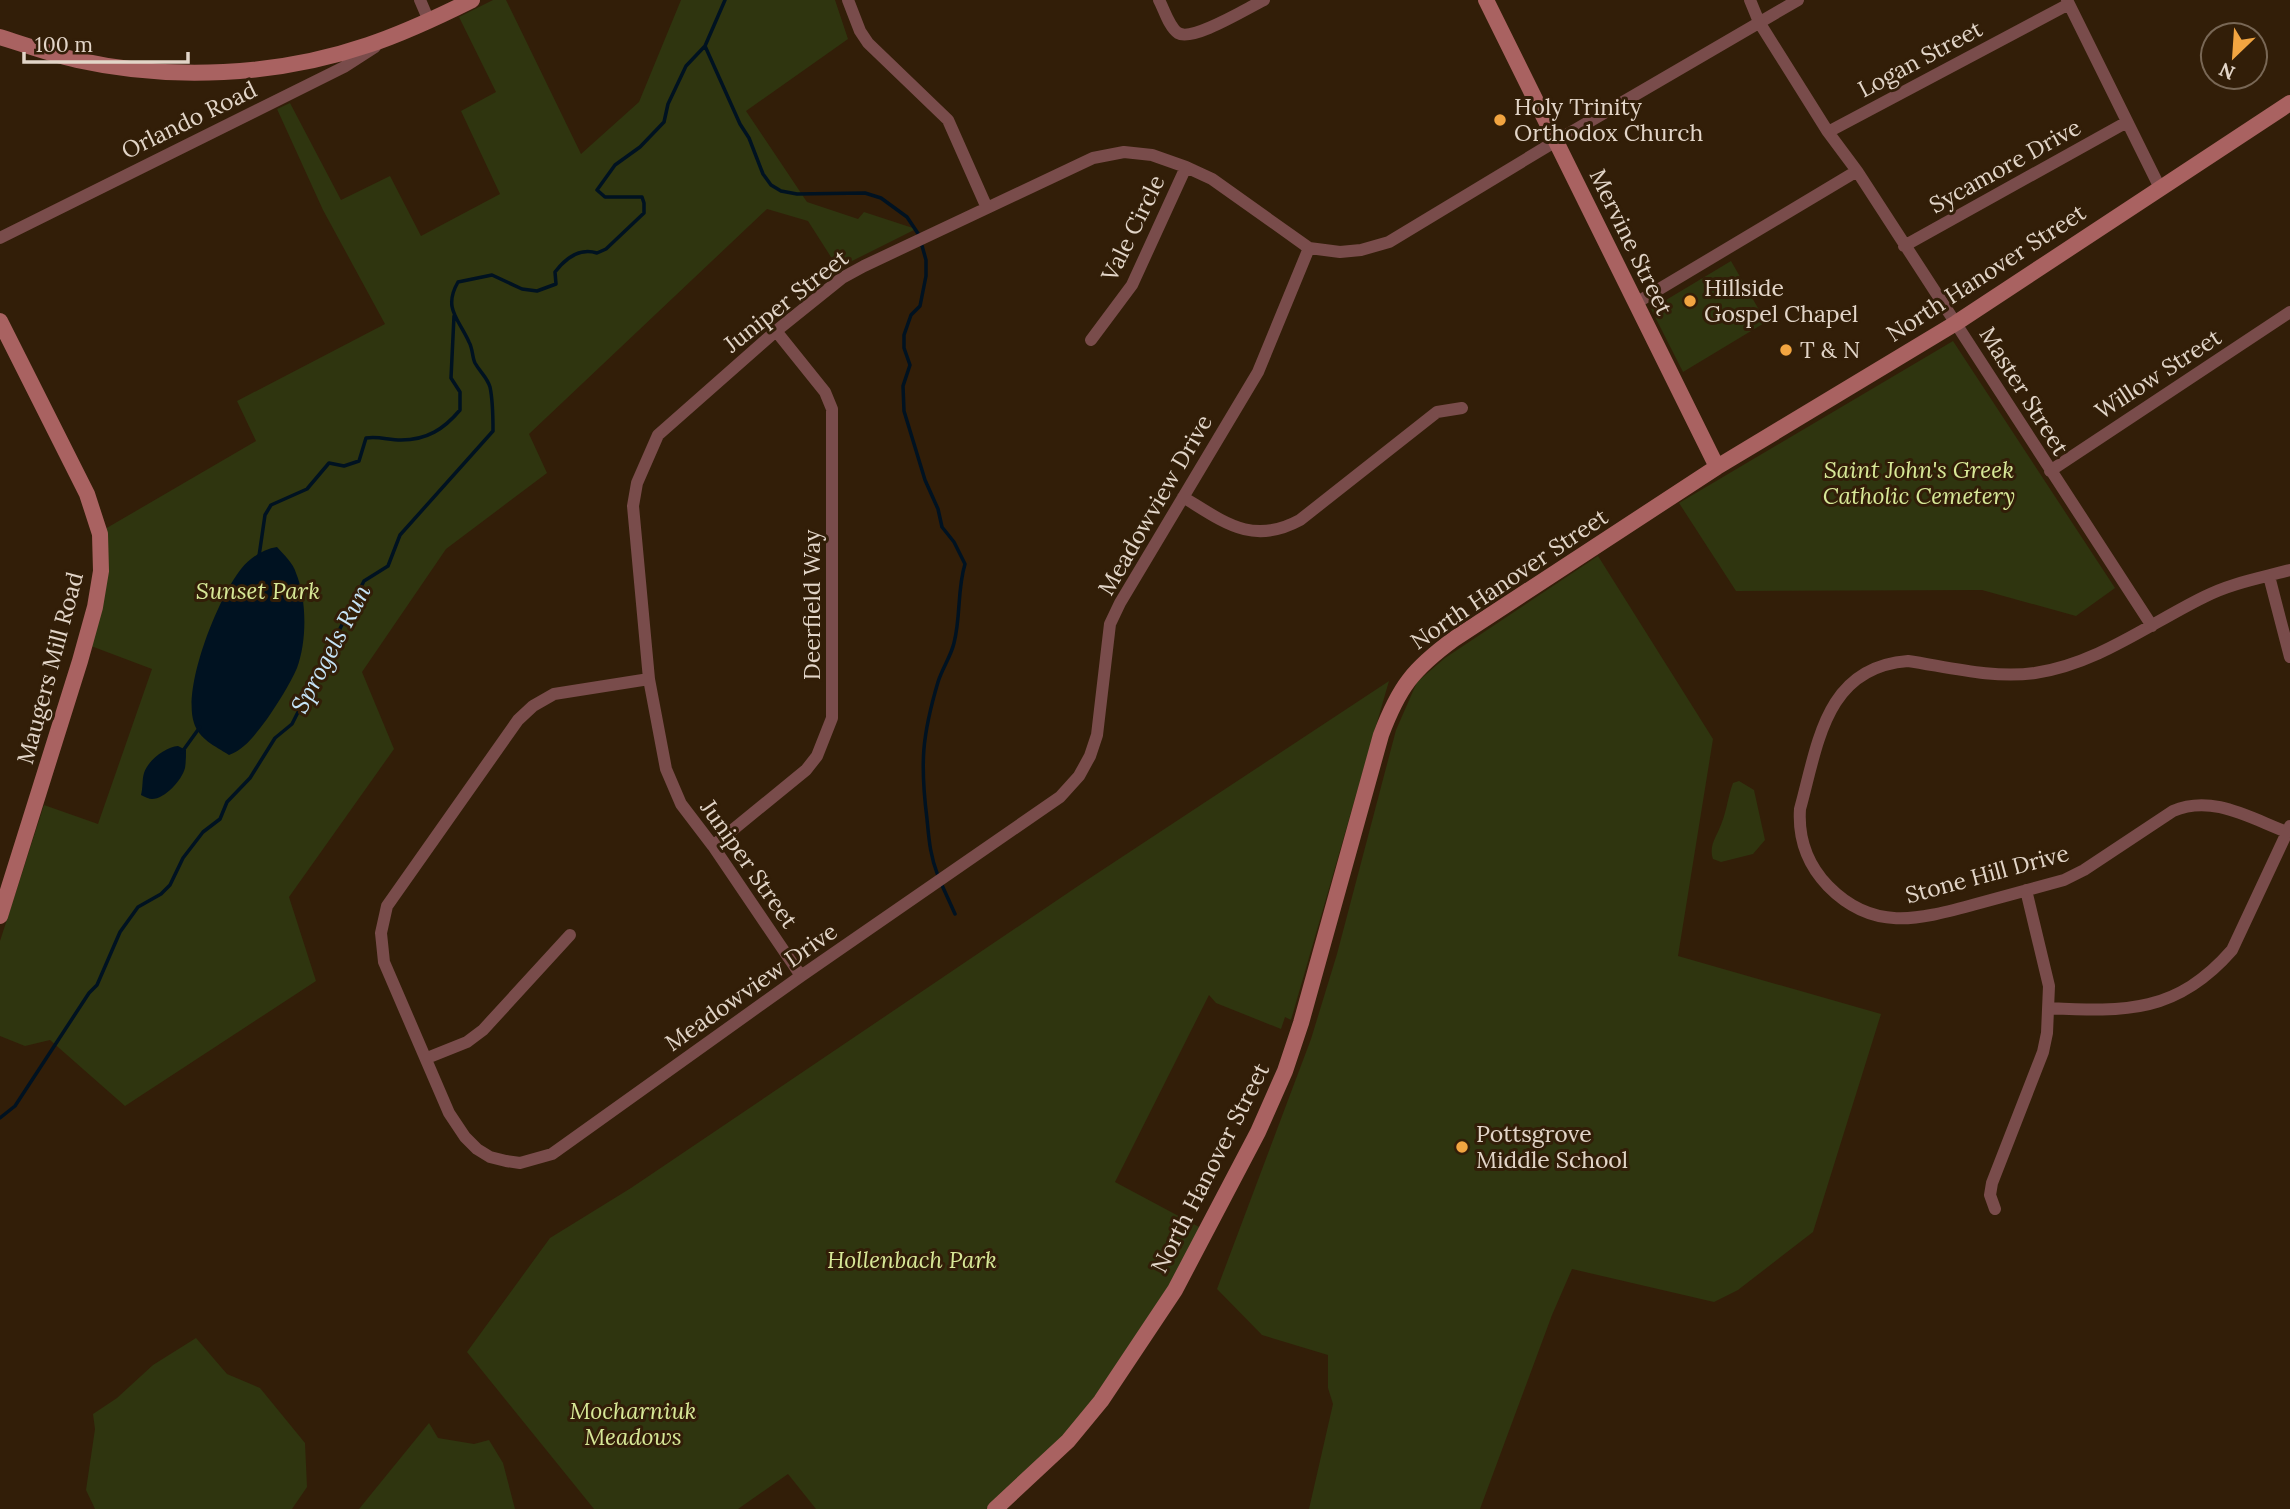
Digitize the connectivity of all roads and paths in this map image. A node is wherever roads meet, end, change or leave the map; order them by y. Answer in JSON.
{"nodes":[{"id":1,"x":420,"y":0,"type":"edge"},
{"id":2,"x":472,"y":0,"type":"edge"},
{"id":3,"x":848,"y":0,"type":"edge"},
{"id":4,"x":1159,"y":0,"type":"edge"},
{"id":5,"x":1264,"y":0,"type":"edge"},
{"id":6,"x":1486,"y":0,"type":"edge"},
{"id":7,"x":1750,"y":0,"type":"edge"},
{"id":8,"x":1798,"y":0,"type":"edge"},
{"id":9,"x":2068,"y":2,"type":"edge"},
{"id":10,"x":429,"y":21,"type":"junction"},
{"id":11,"x":1759,"y":22,"type":"junction"},
{"id":12,"x":393,"y":36,"type":"junction"},
{"id":13,"x":0,"y":37,"type":"edge"},
{"id":14,"x":2290,"y":103,"type":"edge"},
{"id":15,"x":2127,"y":122,"type":"junction"},
{"id":16,"x":1828,"y":132,"type":"junction"},
{"id":17,"x":1556,"y":141,"type":"junction"},
{"id":18,"x":1186,"y":167,"type":"junction"},
{"id":19,"x":1857,"y":171,"type":"junction"},
{"id":20,"x":2160,"y":188,"type":"junction"},
{"id":21,"x":987,"y":208,"type":"junction"},
{"id":22,"x":0,"y":238,"type":"edge"},
{"id":23,"x":1905,"y":246,"type":"junction"},
{"id":24,"x":1309,"y":248,"type":"junction"},
{"id":25,"x":1636,"y":303,"type":"junction"},
{"id":26,"x":2290,"y":312,"type":"edge"},
{"id":27,"x":0,"y":321,"type":"edge"},
{"id":28,"x":1956,"y":323,"type":"junction"},
{"id":29,"x":776,"y":331,"type":"junction"},
{"id":30,"x":1091,"y":340,"type":"dead end"},
{"id":31,"x":1462,"y":408,"type":"dead end"},
{"id":32,"x":1717,"y":467,"type":"junction"},
{"id":33,"x":2050,"y":471,"type":"junction"},
{"id":34,"x":1183,"y":497,"type":"junction"},
{"id":35,"x":2290,"y":570,"type":"edge"},
{"id":36,"x":2269,"y":576,"type":"junction"},
{"id":37,"x":2152,"y":626,"type":"junction"},
{"id":38,"x":2290,"y":657,"type":"edge"},
{"id":39,"x":649,"y":679,"type":"junction"},
{"id":40,"x":2288,"y":829,"type":"edge"},
{"id":41,"x":713,"y":846,"type":"junction"},
{"id":42,"x":2026,"y":890,"type":"junction"},
{"id":43,"x":0,"y":916,"type":"edge"},
{"id":44,"x":570,"y":936,"type":"dead end"},
{"id":45,"x":801,"y":976,"type":"junction"},
{"id":46,"x":2049,"y":1009,"type":"junction"},
{"id":47,"x":426,"y":1058,"type":"junction"},
{"id":48,"x":1994,"y":1209,"type":"dead end"},
{"id":49,"x":995,"y":1509,"type":"edge"}],
"edges":[{"from":1,"to":10,"type":"street"},
{"from":2,"to":10,"type":"street"},
{"from":3,"to":21,"type":"street"},
{"from":4,"to":5,"type":"street"},
{"from":6,"to":17,"type":"street","name":"Mervine Street"},
{"from":7,"to":11,"type":"street","name":"Master Street"},
{"from":8,"to":11,"type":"street","name":"Juniper Street"},
{"from":9,"to":15,"type":"street"},
{"from":9,"to":16,"type":"street","name":"Logan Street"},
{"from":10,"to":12,"type":"street"},
{"from":11,"to":16,"type":"street","name":"Master Street"},
{"from":11,"to":17,"type":"street","name":"Juniper Street"},
{"from":12,"to":13,"type":"street"},
{"from":12,"to":22,"type":"street","name":"Orlando Road"},
{"from":14,"to":20,"type":"street","name":"North Hanover Street"},
{"from":15,"to":20,"type":"street"},
{"from":15,"to":23,"type":"street","name":"Sycamore Drive"},
{"from":16,"to":19,"type":"street","name":"Master Street"},
{"from":17,"to":24,"type":"street","name":"Juniper Street"},
{"from":17,"to":25,"type":"street","name":"Mervine Street"},
{"from":18,"to":21,"type":"street","name":"Juniper Street"},
{"from":18,"to":24,"type":"street","name":"Juniper Street"},
{"from":18,"to":30,"type":"street","name":"Vale Circle"},
{"from":19,"to":23,"type":"street","name":"Master Street"},
{"from":19,"to":25,"type":"street"},
{"from":20,"to":28,"type":"street","name":"North Hanover Street"},
{"from":21,"to":29,"type":"street","name":"Juniper Street"},
{"from":23,"to":28,"type":"street","name":"Master Street"},
{"from":24,"to":34,"type":"street","name":"Meadowview Drive"},
{"from":25,"to":32,"type":"street","name":"Mervine Street"},
{"from":26,"to":33,"type":"street","name":"Willow Street"},
{"from":27,"to":43,"type":"street","name":"Maugers Mill Road"},
{"from":28,"to":32,"type":"street","name":"North Hanover Street"},
{"from":28,"to":33,"type":"street","name":"Master Street"},
{"from":29,"to":39,"type":"street","name":"Juniper Street"},
{"from":29,"to":41,"type":"street","name":"Deerfield Way"},
{"from":31,"to":34,"type":"street"},
{"from":32,"to":49,"type":"street","name":"North Hanover Street"},
{"from":33,"to":37,"type":"street","name":"Master Street"},
{"from":34,"to":45,"type":"street","name":"Meadowview Drive"},
{"from":35,"to":36,"type":"street","name":"Stone Hill Drive"},
{"from":36,"to":37,"type":"street","name":"Stone Hill Drive"},
{"from":36,"to":38,"type":"street"},
{"from":37,"to":42,"type":"street","name":"Stone Hill Drive"},
{"from":39,"to":41,"type":"street","name":"Juniper Street"},
{"from":39,"to":47,"type":"street","name":"Meadowview Drive"},
{"from":40,"to":42,"type":"street","name":"Stone Hill Drive"},
{"from":40,"to":46,"type":"street"},
{"from":41,"to":45,"type":"street","name":"Juniper Street"},
{"from":42,"to":46,"type":"street"},
{"from":44,"to":47,"type":"street"},
{"from":45,"to":47,"type":"street","name":"Meadowview Drive"},
{"from":46,"to":48,"type":"street"}]}
